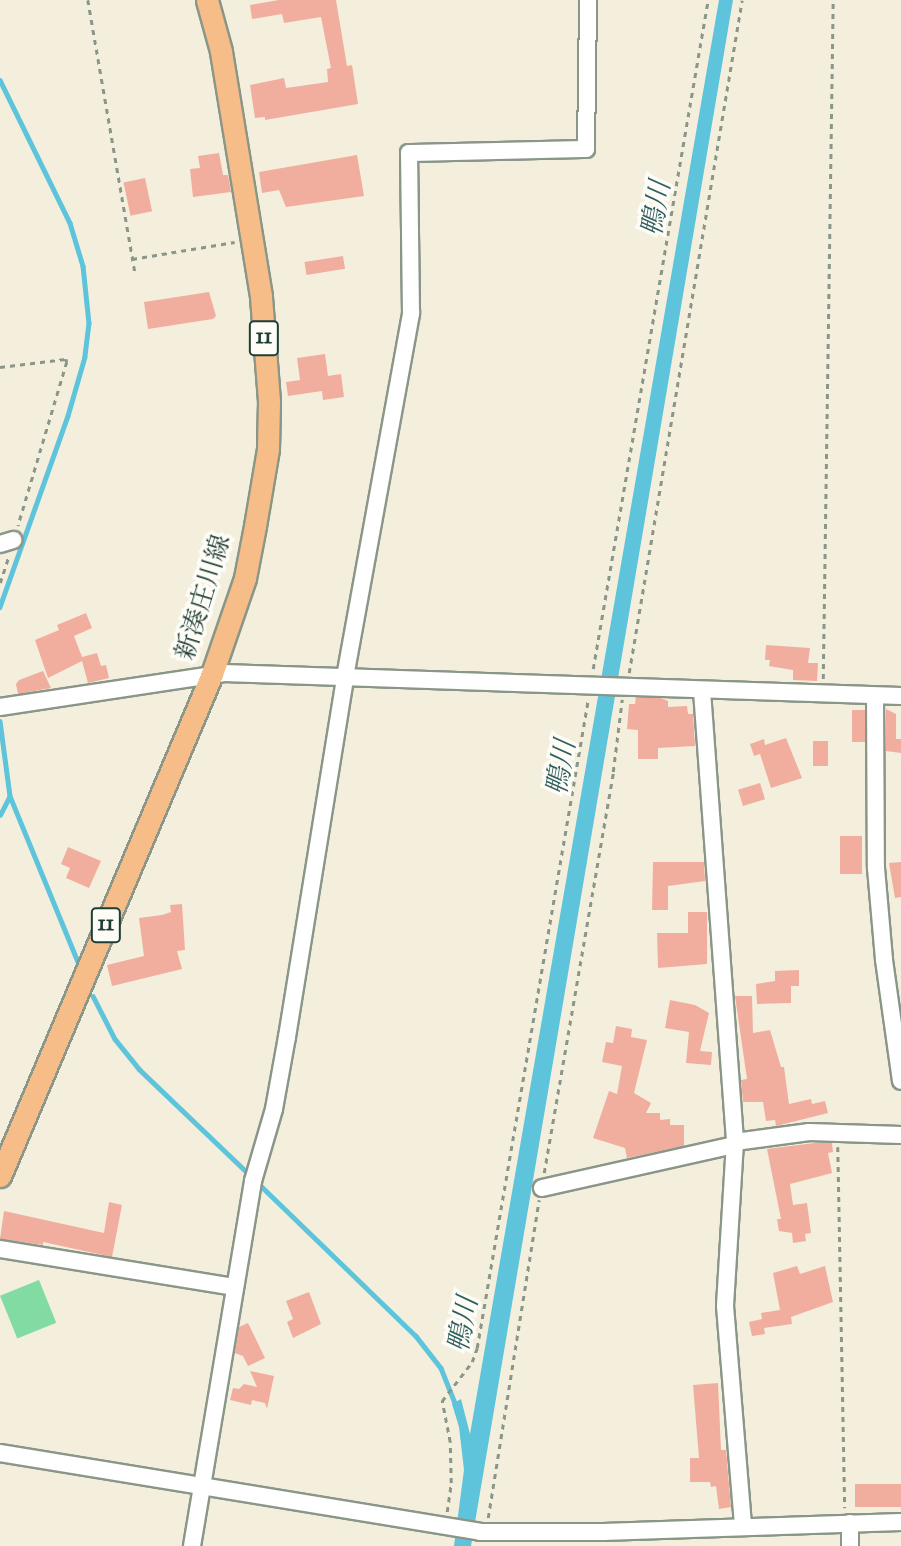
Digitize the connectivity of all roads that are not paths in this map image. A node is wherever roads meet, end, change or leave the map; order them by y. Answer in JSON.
{"nodes":[{"id":1,"x":207,"y":0,"type":"edge"},
{"id":2,"x":588,"y":0,"type":"edge"},
{"id":3,"x":212,"y":674,"type":"junction"},
{"id":4,"x":345,"y":677,"type":"junction"},
{"id":5,"x":702,"y":691,"type":"junction"},
{"id":6,"x":875,"y":695,"type":"junction"},
{"id":7,"x":901,"y":696,"type":"edge"},
{"id":8,"x":2,"y":707,"type":"edge"},
{"id":9,"x":901,"y":1082,"type":"edge"},
{"id":10,"x":901,"y":1135,"type":"edge"},
{"id":11,"x":735,"y":1143,"type":"junction"},
{"id":12,"x":0,"y":1176,"type":"edge"},
{"id":13,"x":542,"y":1188,"type":"road end"},
{"id":14,"x":0,"y":1249,"type":"edge"},
{"id":15,"x":235,"y":1287,"type":"junction"},
{"id":16,"x":0,"y":1453,"type":"edge"},
{"id":17,"x":202,"y":1487,"type":"junction"},
{"id":18,"x":901,"y":1522,"type":"edge"},
{"id":19,"x":847,"y":1523,"type":"junction"},
{"id":20,"x":743,"y":1526,"type":"junction"},
{"id":21,"x":603,"y":1539,"type":"edge"},
{"id":22,"x":192,"y":1546,"type":"edge"},
{"id":23,"x":850,"y":1546,"type":"edge"}],
"edges":[{"from":1,"to":3,"type":"main road","name":"新湊庄川線","number":"11"},
{"from":2,"to":4,"type":"street"},
{"from":3,"to":4,"type":"street"},
{"from":3,"to":8,"type":"street"},
{"from":3,"to":12,"type":"main road","name":"新湊庄川線","number":"11"},
{"from":4,"to":5,"type":"street"},
{"from":4,"to":15,"type":"street"},
{"from":5,"to":6,"type":"street"},
{"from":5,"to":11,"type":"street"},
{"from":6,"to":7,"type":"street"},
{"from":6,"to":9,"type":"street"},
{"from":10,"to":11,"type":"street"},
{"from":11,"to":13,"type":"street"},
{"from":11,"to":20,"type":"street"},
{"from":14,"to":15,"type":"street"},
{"from":15,"to":17,"type":"street"},
{"from":16,"to":17,"type":"street"},
{"from":17,"to":21,"type":"street"},
{"from":17,"to":22,"type":"street"},
{"from":18,"to":19,"type":"street"},
{"from":19,"to":20,"type":"street"},
{"from":19,"to":23,"type":"street"},
{"from":20,"to":21,"type":"street"}]}
